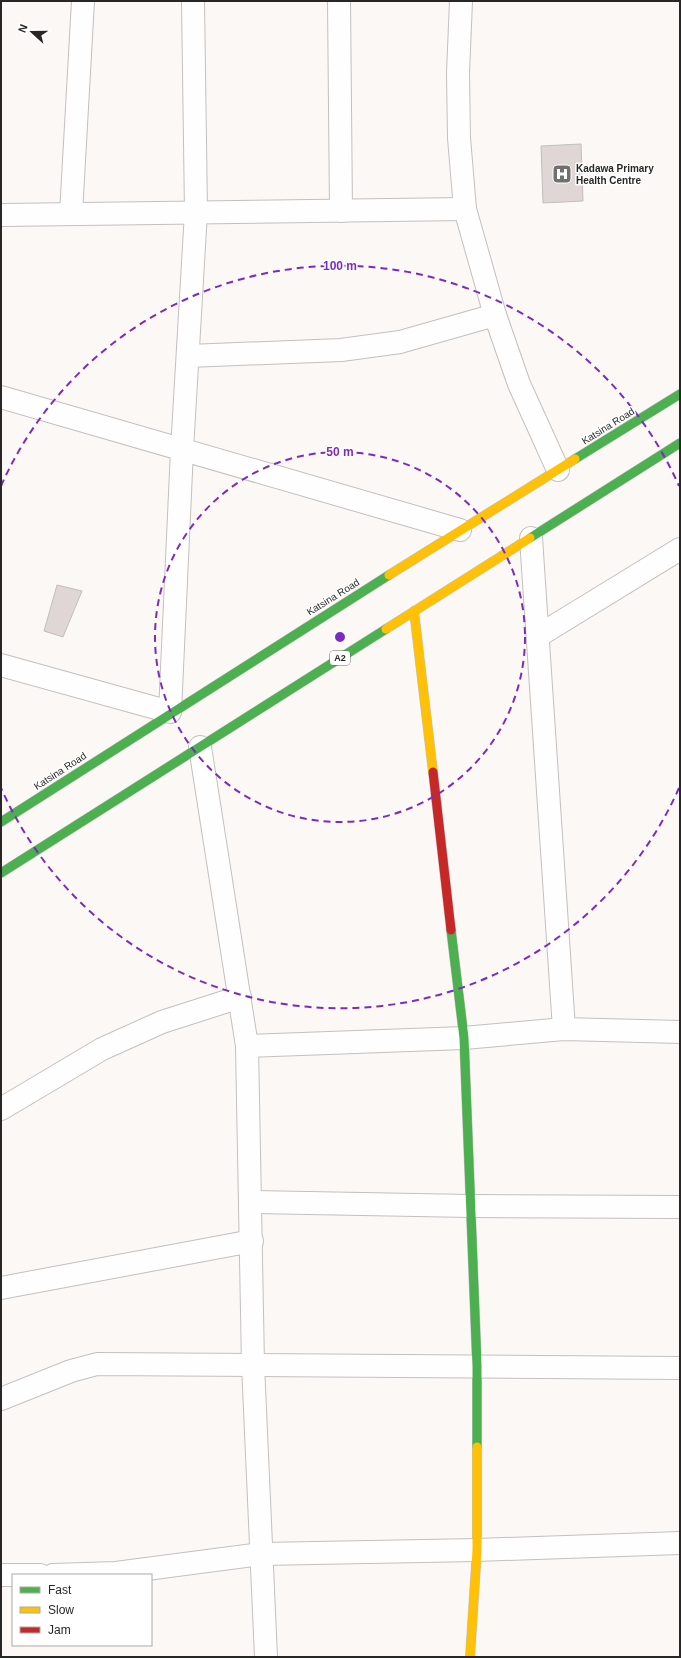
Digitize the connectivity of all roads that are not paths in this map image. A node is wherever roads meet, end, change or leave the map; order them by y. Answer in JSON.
{"nodes":[{"id":1,"x":83,"y":1,"type":"edge"},
{"id":2,"x":193,"y":1,"type":"edge"},
{"id":3,"x":339,"y":1,"type":"edge"},
{"id":4,"x":461,"y":1,"type":"edge"},
{"id":5,"x":465,"y":209,"type":"junction"},
{"id":6,"x":341,"y":211,"type":"junction"},
{"id":7,"x":196,"y":212,"type":"junction"},
{"id":8,"x":70,"y":214,"type":"junction"},
{"id":9,"x":1,"y":215,"type":"edge"},
{"id":10,"x":495,"y":314,"type":"junction"},
{"id":11,"x":188,"y":356,"type":"junction"},
{"id":12,"x":680,"y":394,"type":"edge"},
{"id":13,"x":1,"y":397,"type":"edge"},
{"id":14,"x":680,"y":443,"type":"edge"},
{"id":15,"x":182,"y":450,"type":"junction"},
{"id":16,"x":558,"y":470,"type":"junction"},
{"id":17,"x":460,"y":530,"type":"junction"},
{"id":18,"x":531,"y":538,"type":"junction"},
{"id":19,"x":680,"y":549,"type":"edge"},
{"id":20,"x":414,"y":611,"type":"junction"},
{"id":21,"x":538,"y":636,"type":"junction"},
{"id":22,"x":1,"y":664,"type":"edge"},
{"id":23,"x":170,"y":712,"type":"junction"},
{"id":24,"x":200,"y":747,"type":"junction"},
{"id":25,"x":1,"y":822,"type":"edge"},
{"id":26,"x":1,"y":873,"type":"edge"},
{"id":27,"x":240,"y":997,"type":"junction"},
{"id":28,"x":564,"y":1029,"type":"junction"},
{"id":29,"x":680,"y":1032,"type":"edge"},
{"id":30,"x":464,"y":1038,"type":"junction"},
{"id":31,"x":247,"y":1046,"type":"junction"},
{"id":32,"x":1,"y":1109,"type":"edge"},
{"id":33,"x":250,"y":1202,"type":"junction"},
{"id":34,"x":470,"y":1206,"type":"junction"},
{"id":35,"x":680,"y":1207,"type":"edge"},
{"id":36,"x":252,"y":1241,"type":"junction"},
{"id":37,"x":1,"y":1288,"type":"edge"},
{"id":38,"x":253,"y":1365,"type":"junction"},
{"id":39,"x":477,"y":1366,"type":"junction"},
{"id":40,"x":680,"y":1368,"type":"edge"},
{"id":41,"x":1,"y":1399,"type":"edge"},
{"id":42,"x":680,"y":1543,"type":"edge"},
{"id":43,"x":477,"y":1550,"type":"junction"},
{"id":44,"x":261,"y":1554,"type":"junction"},
{"id":45,"x":1,"y":1574,"type":"edge"},
{"id":46,"x":12,"y":1574,"type":"edge"},
{"id":47,"x":85,"y":1574,"type":"edge"},
{"id":48,"x":266,"y":1657,"type":"edge"},
{"id":49,"x":470,"y":1657,"type":"edge"}],
"edges":[{"from":1,"to":8,"type":"street"},
{"from":2,"to":7,"type":"street"},
{"from":3,"to":6,"type":"street"},
{"from":4,"to":5,"type":"street"},
{"from":5,"to":6,"type":"street"},
{"from":5,"to":10,"type":"street"},
{"from":6,"to":7,"type":"street"},
{"from":7,"to":8,"type":"street"},
{"from":7,"to":11,"type":"street"},
{"from":8,"to":9,"type":"street"},
{"from":10,"to":11,"type":"street"},
{"from":10,"to":16,"type":"street"},
{"from":11,"to":15,"type":"street"},
{"from":12,"to":16,"type":"main road","name":"Katsina Road"},
{"from":13,"to":15,"type":"street"},
{"from":14,"to":18,"type":"main road","number":"A2"},
{"from":15,"to":17,"type":"street"},
{"from":15,"to":23,"type":"street"},
{"from":16,"to":17,"type":"main road","name":"Katsina Road"},
{"from":17,"to":23,"type":"main road","name":"Katsina Road"},
{"from":18,"to":20,"type":"main road","number":"A2"},
{"from":18,"to":21,"type":"street"},
{"from":19,"to":21,"type":"street"},
{"from":20,"to":24,"type":"main road","number":"A2"},
{"from":20,"to":30,"type":"main road"},
{"from":21,"to":28,"type":"street"},
{"from":22,"to":23,"type":"street"},
{"from":23,"to":25,"type":"main road","name":"Katsina Road"},
{"from":24,"to":26,"type":"main road","number":"A2"},
{"from":24,"to":27,"type":"street"},
{"from":27,"to":31,"type":"street"},
{"from":27,"to":32,"type":"street"},
{"from":28,"to":29,"type":"street"},
{"from":28,"to":30,"type":"street"},
{"from":30,"to":31,"type":"street"},
{"from":30,"to":34,"type":"main road"},
{"from":31,"to":33,"type":"street"},
{"from":33,"to":34,"type":"street"},
{"from":33,"to":36,"type":"street"},
{"from":34,"to":35,"type":"street"},
{"from":34,"to":39,"type":"main road"},
{"from":36,"to":37,"type":"street"},
{"from":36,"to":38,"type":"street"},
{"from":38,"to":39,"type":"street"},
{"from":38,"to":41,"type":"street"},
{"from":38,"to":44,"type":"street"},
{"from":39,"to":40,"type":"street"},
{"from":39,"to":43,"type":"main road"},
{"from":42,"to":43,"type":"street"},
{"from":43,"to":44,"type":"street"},
{"from":43,"to":49,"type":"main road"},
{"from":44,"to":47,"type":"street"},
{"from":44,"to":48,"type":"street"},
{"from":45,"to":46,"type":"street"}]}
